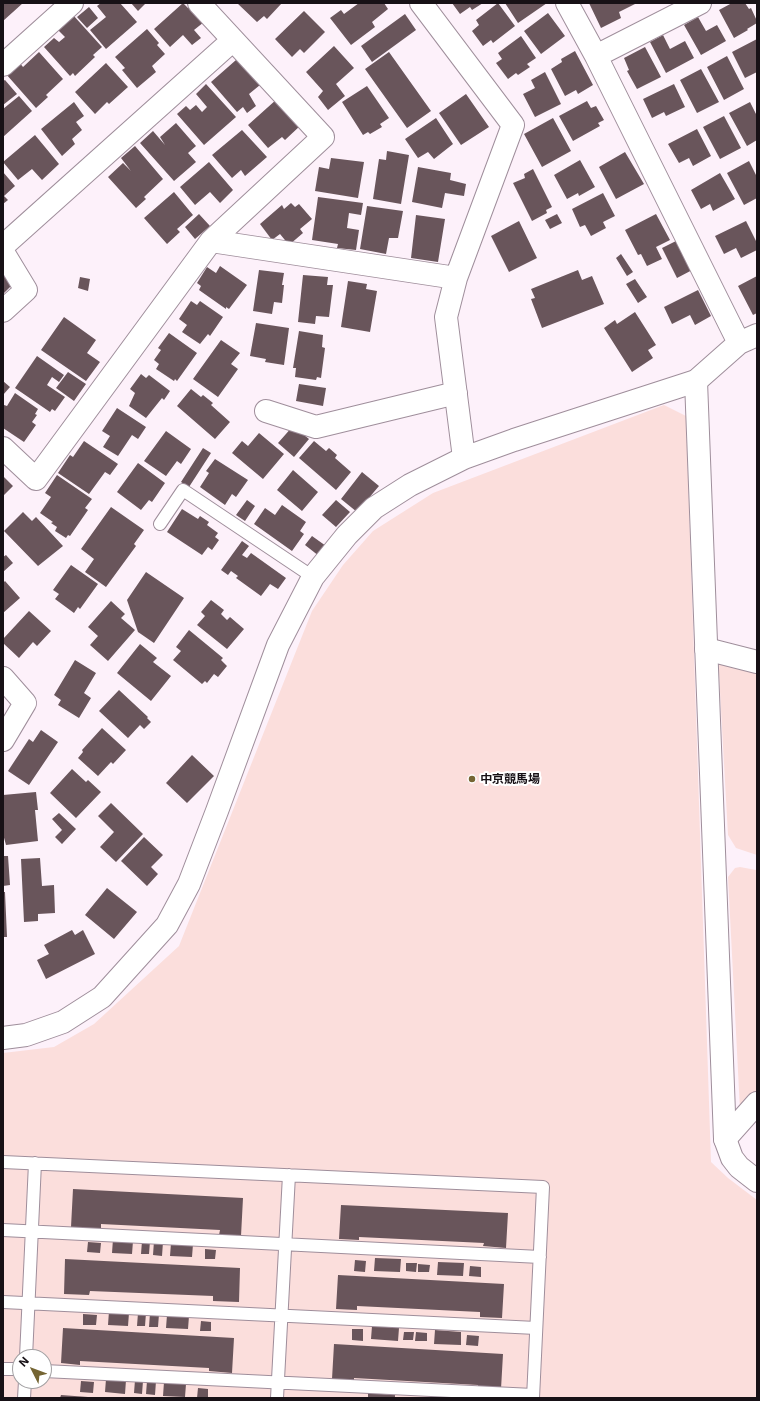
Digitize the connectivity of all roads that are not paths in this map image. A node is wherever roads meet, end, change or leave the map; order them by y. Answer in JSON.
{"nodes":[{"id":1,"x":72,"y":3,"type":"edge"},
{"id":2,"x":199,"y":3,"type":"edge"},
{"id":3,"x":421,"y":3,"type":"edge"},
{"id":4,"x":567,"y":3,"type":"edge"},
{"id":5,"x":700,"y":3,"type":"edge"},
{"id":6,"x":233,"y":40,"type":"junction"},
{"id":7,"x":596,"y":56,"type":"junction"},
{"id":8,"x":3,"y":65,"type":"edge"},
{"id":9,"x":211,"y":241,"type":"junction"},
{"id":10,"x":3,"y":246,"type":"edge"},
{"id":11,"x":3,"y":252,"type":"edge"},
{"id":12,"x":456,"y":278,"type":"junction"},
{"id":13,"x":3,"y":311,"type":"edge"},
{"id":14,"x":748,"y":339,"type":"edge"},
{"id":15,"x":696,"y":381,"type":"junction"},
{"id":16,"x":456,"y":393,"type":"junction"},
{"id":17,"x":266,"y":411,"type":"dead end"},
{"id":18,"x":3,"y":448,"type":"edge"},
{"id":19,"x":464,"y":458,"type":"junction"},
{"id":20,"x":160,"y":524,"type":"dead end"},
{"id":21,"x":313,"y":577,"type":"junction"},
{"id":22,"x":706,"y":649,"type":"junction"},
{"id":23,"x":757,"y":662,"type":"edge"},
{"id":24,"x":3,"y":678,"type":"edge"},
{"id":25,"x":3,"y":740,"type":"edge"},
{"id":26,"x":3,"y":1038,"type":"edge"},
{"id":27,"x":757,"y":1103,"type":"edge"},
{"id":28,"x":725,"y":1139,"type":"junction"},
{"id":29,"x":3,"y":1162,"type":"edge"},
{"id":30,"x":35,"y":1163,"type":"junction"},
{"id":31,"x":289,"y":1175,"type":"junction"},
{"id":32,"x":757,"y":1181,"type":"edge"},
{"id":33,"x":3,"y":1230,"type":"edge"},
{"id":34,"x":32,"y":1232,"type":"junction"},
{"id":35,"x":285,"y":1245,"type":"junction"},
{"id":36,"x":540,"y":1257,"type":"junction"},
{"id":37,"x":3,"y":1302,"type":"edge"},
{"id":38,"x":28,"y":1303,"type":"junction"},
{"id":39,"x":282,"y":1316,"type":"junction"},
{"id":40,"x":536,"y":1328,"type":"junction"},
{"id":41,"x":26,"y":1349,"type":"edge"},
{"id":42,"x":52,"y":1371,"type":"edge"},
{"id":43,"x":278,"y":1382,"type":"junction"},
{"id":44,"x":533,"y":1396,"type":"edge"},
{"id":45,"x":277,"y":1398,"type":"edge"}],
"edges":[{"from":1,"to":8,"type":"street"},
{"from":2,"to":6,"type":"street"},
{"from":3,"to":12,"type":"street"},
{"from":4,"to":7,"type":"street"},
{"from":5,"to":7,"type":"street"},
{"from":6,"to":9,"type":"street"},
{"from":6,"to":10,"type":"street"},
{"from":7,"to":14,"type":"street"},
{"from":9,"to":12,"type":"street"},
{"from":9,"to":18,"type":"street"},
{"from":11,"to":13,"type":"street"},
{"from":12,"to":16,"type":"street"},
{"from":14,"to":15,"type":"street"},
{"from":15,"to":19,"type":"street"},
{"from":15,"to":22,"type":"street"},
{"from":16,"to":17,"type":"street"},
{"from":16,"to":19,"type":"street"},
{"from":19,"to":21,"type":"street"},
{"from":20,"to":21,"type":"lane"},
{"from":21,"to":26,"type":"street"},
{"from":22,"to":23,"type":"street"},
{"from":22,"to":28,"type":"street"},
{"from":24,"to":25,"type":"street"},
{"from":27,"to":28,"type":"street"},
{"from":28,"to":32,"type":"street"},
{"from":29,"to":30,"type":"lane"},
{"from":30,"to":31,"type":"lane"},
{"from":30,"to":34,"type":"lane"},
{"from":31,"to":35,"type":"lane"},
{"from":31,"to":36,"type":"lane"},
{"from":33,"to":34,"type":"lane"},
{"from":34,"to":35,"type":"lane"},
{"from":34,"to":38,"type":"lane"},
{"from":35,"to":36,"type":"lane"},
{"from":35,"to":39,"type":"lane"},
{"from":36,"to":40,"type":"lane"},
{"from":37,"to":38,"type":"lane"},
{"from":38,"to":39,"type":"lane"},
{"from":38,"to":41,"type":"lane"},
{"from":39,"to":40,"type":"lane"},
{"from":39,"to":43,"type":"lane"},
{"from":40,"to":44,"type":"lane"},
{"from":42,"to":43,"type":"lane"},
{"from":43,"to":44,"type":"lane"},
{"from":43,"to":45,"type":"lane"}]}
